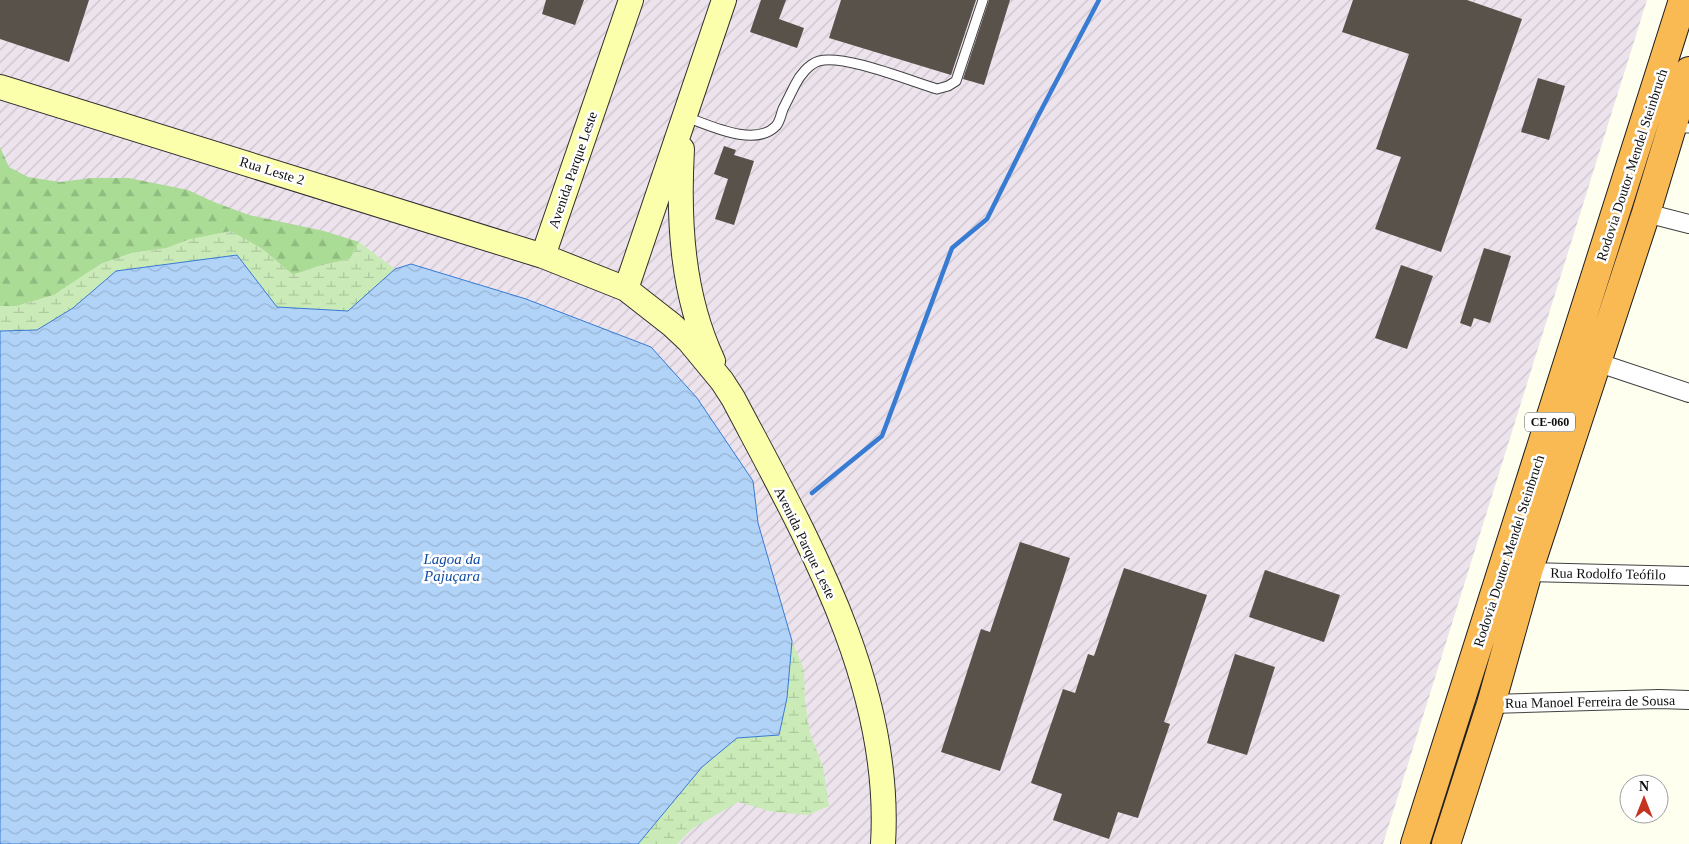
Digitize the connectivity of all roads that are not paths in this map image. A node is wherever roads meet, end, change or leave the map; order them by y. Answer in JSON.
{"nodes":[{"id":1,"x":631,"y":0,"type":"edge"},
{"id":2,"x":724,"y":0,"type":"edge"},
{"id":3,"x":983,"y":0,"type":"edge"},
{"id":4,"x":1683,"y":0,"type":"edge"},
{"id":5,"x":1689,"y":71,"type":"edge"},
{"id":6,"x":0,"y":87,"type":"edge"},
{"id":7,"x":685,"y":120,"type":"junction"},
{"id":8,"x":1680,"y":128,"type":"edge"},
{"id":9,"x":1646,"y":214,"type":"junction"},
{"id":10,"x":1689,"y":224,"type":"edge"},
{"id":11,"x":543,"y":256,"type":"junction"},
{"id":12,"x":626,"y":289,"type":"junction"},
{"id":13,"x":1596,"y":362,"type":"junction"},
{"id":14,"x":722,"y":380,"type":"junction"},
{"id":15,"x":1689,"y":393,"type":"edge"},
{"id":16,"x":1528,"y":572,"type":"junction"},
{"id":17,"x":1689,"y":576,"type":"edge"},
{"id":18,"x":1689,"y":700,"type":"edge"},
{"id":19,"x":1491,"y":704,"type":"junction"},
{"id":20,"x":883,"y":844,"type":"edge"},
{"id":21,"x":1415,"y":844,"type":"edge"},
{"id":22,"x":1446,"y":844,"type":"edge"}],
"edges":[{"from":1,"to":11,"type":"street","name":"Avenida Parque Leste"},
{"from":2,"to":7,"type":"street"},
{"from":3,"to":7,"type":"lane"},
{"from":4,"to":21,"type":"highway","name":"Rodovia Doutor Mendel Steinbruch","number":"CE-060"},
{"from":5,"to":8,"type":"highway","name":"Rodovia Doutor Mendel Steinbruch","number":"CE-060"},
{"from":6,"to":11,"type":"street","name":"Rua Leste 2"},
{"from":7,"to":12,"type":"street"},
{"from":7,"to":14,"type":"street"},
{"from":8,"to":9,"type":"highway","name":"Rodovia Doutor Mendel Steinbruch","number":"CE-060"},
{"from":9,"to":10,"type":"street"},
{"from":9,"to":13,"type":"highway","name":"Rodovia Doutor Mendel Steinbruch","number":"CE-060"},
{"from":11,"to":12,"type":"street","name":"Avenida Parque Leste"},
{"from":12,"to":14,"type":"street","name":"Avenida Parque Leste"},
{"from":13,"to":15,"type":"street"},
{"from":13,"to":16,"type":"highway","name":"Rodovia Doutor Mendel Steinbruch","number":"CE-060"},
{"from":14,"to":20,"type":"street","name":"Avenida Parque Leste"},
{"from":16,"to":17,"type":"street","name":"Rua Rodolfo Teófilo"},
{"from":16,"to":19,"type":"highway","name":"Rodovia Doutor Mendel Steinbruch","number":"CE-060"},
{"from":18,"to":19,"type":"street","name":"Rua Manoel Ferreira de Sousa"},
{"from":19,"to":22,"type":"highway","name":"Rodovia Doutor Mendel Steinbruch","number":"CE-060"}]}
